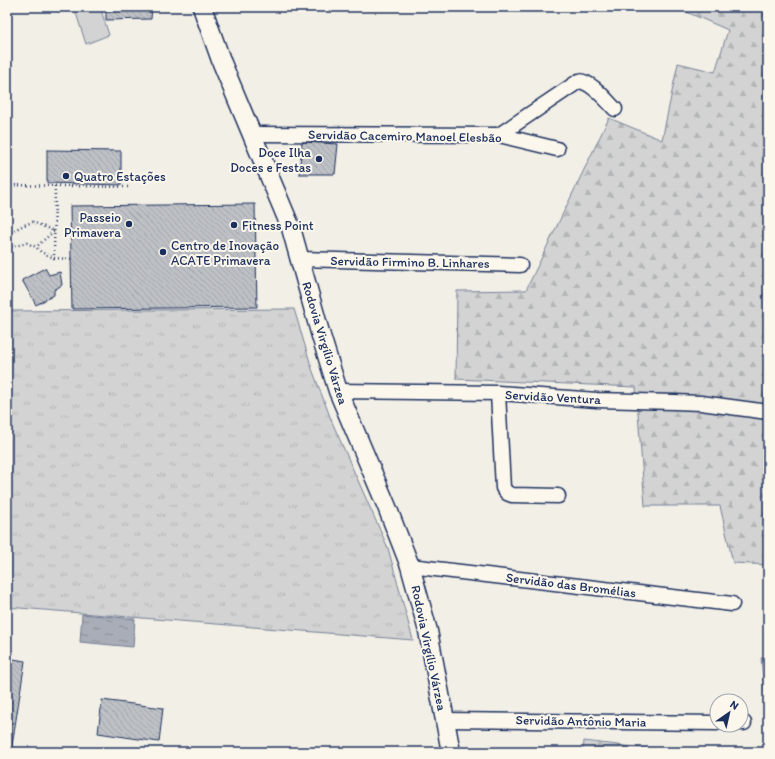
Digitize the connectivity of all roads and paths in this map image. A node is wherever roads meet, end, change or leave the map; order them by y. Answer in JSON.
{"nodes":[{"id":1,"x":202,"y":7,"type":"edge"},
{"id":2,"x":615,"y":109,"type":"dead end"},
{"id":3,"x":252,"y":134,"type":"junction"},
{"id":4,"x":499,"y":135,"type":"junction"},
{"id":5,"x":557,"y":149,"type":"dead end"},
{"id":6,"x":7,"y":185,"type":"edge"},
{"id":7,"x":55,"y":186,"type":"junction"},
{"id":8,"x":128,"y":187,"type":"dead end"},
{"id":9,"x":54,"y":231,"type":"junction"},
{"id":10,"x":7,"y":234,"type":"edge"},
{"id":11,"x":36,"y":247,"type":"junction"},
{"id":12,"x":7,"y":248,"type":"edge"},
{"id":13,"x":54,"y":258,"type":"junction"},
{"id":14,"x":71,"y":259,"type":"dead end"},
{"id":15,"x":300,"y":259,"type":"junction"},
{"id":16,"x":520,"y":265,"type":"dead end"},
{"id":17,"x":338,"y":391,"type":"junction"},
{"id":18,"x":498,"y":393,"type":"junction"},
{"id":19,"x":768,"y":412,"type":"edge"},
{"id":20,"x":558,"y":496,"type":"dead end"},
{"id":21,"x":410,"y":566,"type":"junction"},
{"id":22,"x":732,"y":604,"type":"dead end"},
{"id":23,"x":445,"y":720,"type":"junction"},
{"id":24,"x":709,"y":723,"type":"edge"},
{"id":25,"x":451,"y":752,"type":"edge"}],
"edges":[{"from":1,"to":3,"type":"main road","name":"Rodovia Virgílio Várzea"},
{"from":2,"to":4,"type":"street"},
{"from":3,"to":4,"type":"street","name":"Servidão Cacemiro Manoel Elesbão"},
{"from":3,"to":15,"type":"main road","name":"Rodovia Virgílio Várzea"},
{"from":4,"to":5,"type":"street","name":"Servidão Cacemiro Manoel Elesbão"},
{"from":6,"to":7,"type":"path"},
{"from":7,"to":8,"type":"path"},
{"from":7,"to":9,"type":"path"},
{"from":9,"to":10,"type":"path"},
{"from":9,"to":11,"type":"path"},
{"from":9,"to":13,"type":"path"},
{"from":11,"to":12,"type":"path"},
{"from":11,"to":13,"type":"path"},
{"from":13,"to":14,"type":"path"},
{"from":15,"to":16,"type":"street","name":"Servidão Firmino B. Linhares"},
{"from":15,"to":17,"type":"main road","name":"Rodovia Virgílio Várzea"},
{"from":17,"to":18,"type":"street","name":"Servidão Ventura"},
{"from":17,"to":21,"type":"main road","name":"Rodovia Virgílio Várzea"},
{"from":18,"to":19,"type":"street","name":"Servidão Ventura"},
{"from":18,"to":20,"type":"street"},
{"from":21,"to":22,"type":"street","name":"Servidão das Bromélias"},
{"from":21,"to":23,"type":"main road","name":"Rodovia Virgílio Várzea"},
{"from":23,"to":24,"type":"street","name":"Servidão Antônio Maria"},
{"from":23,"to":25,"type":"main road","name":"Rodovia Virgílio Várzea"}]}
